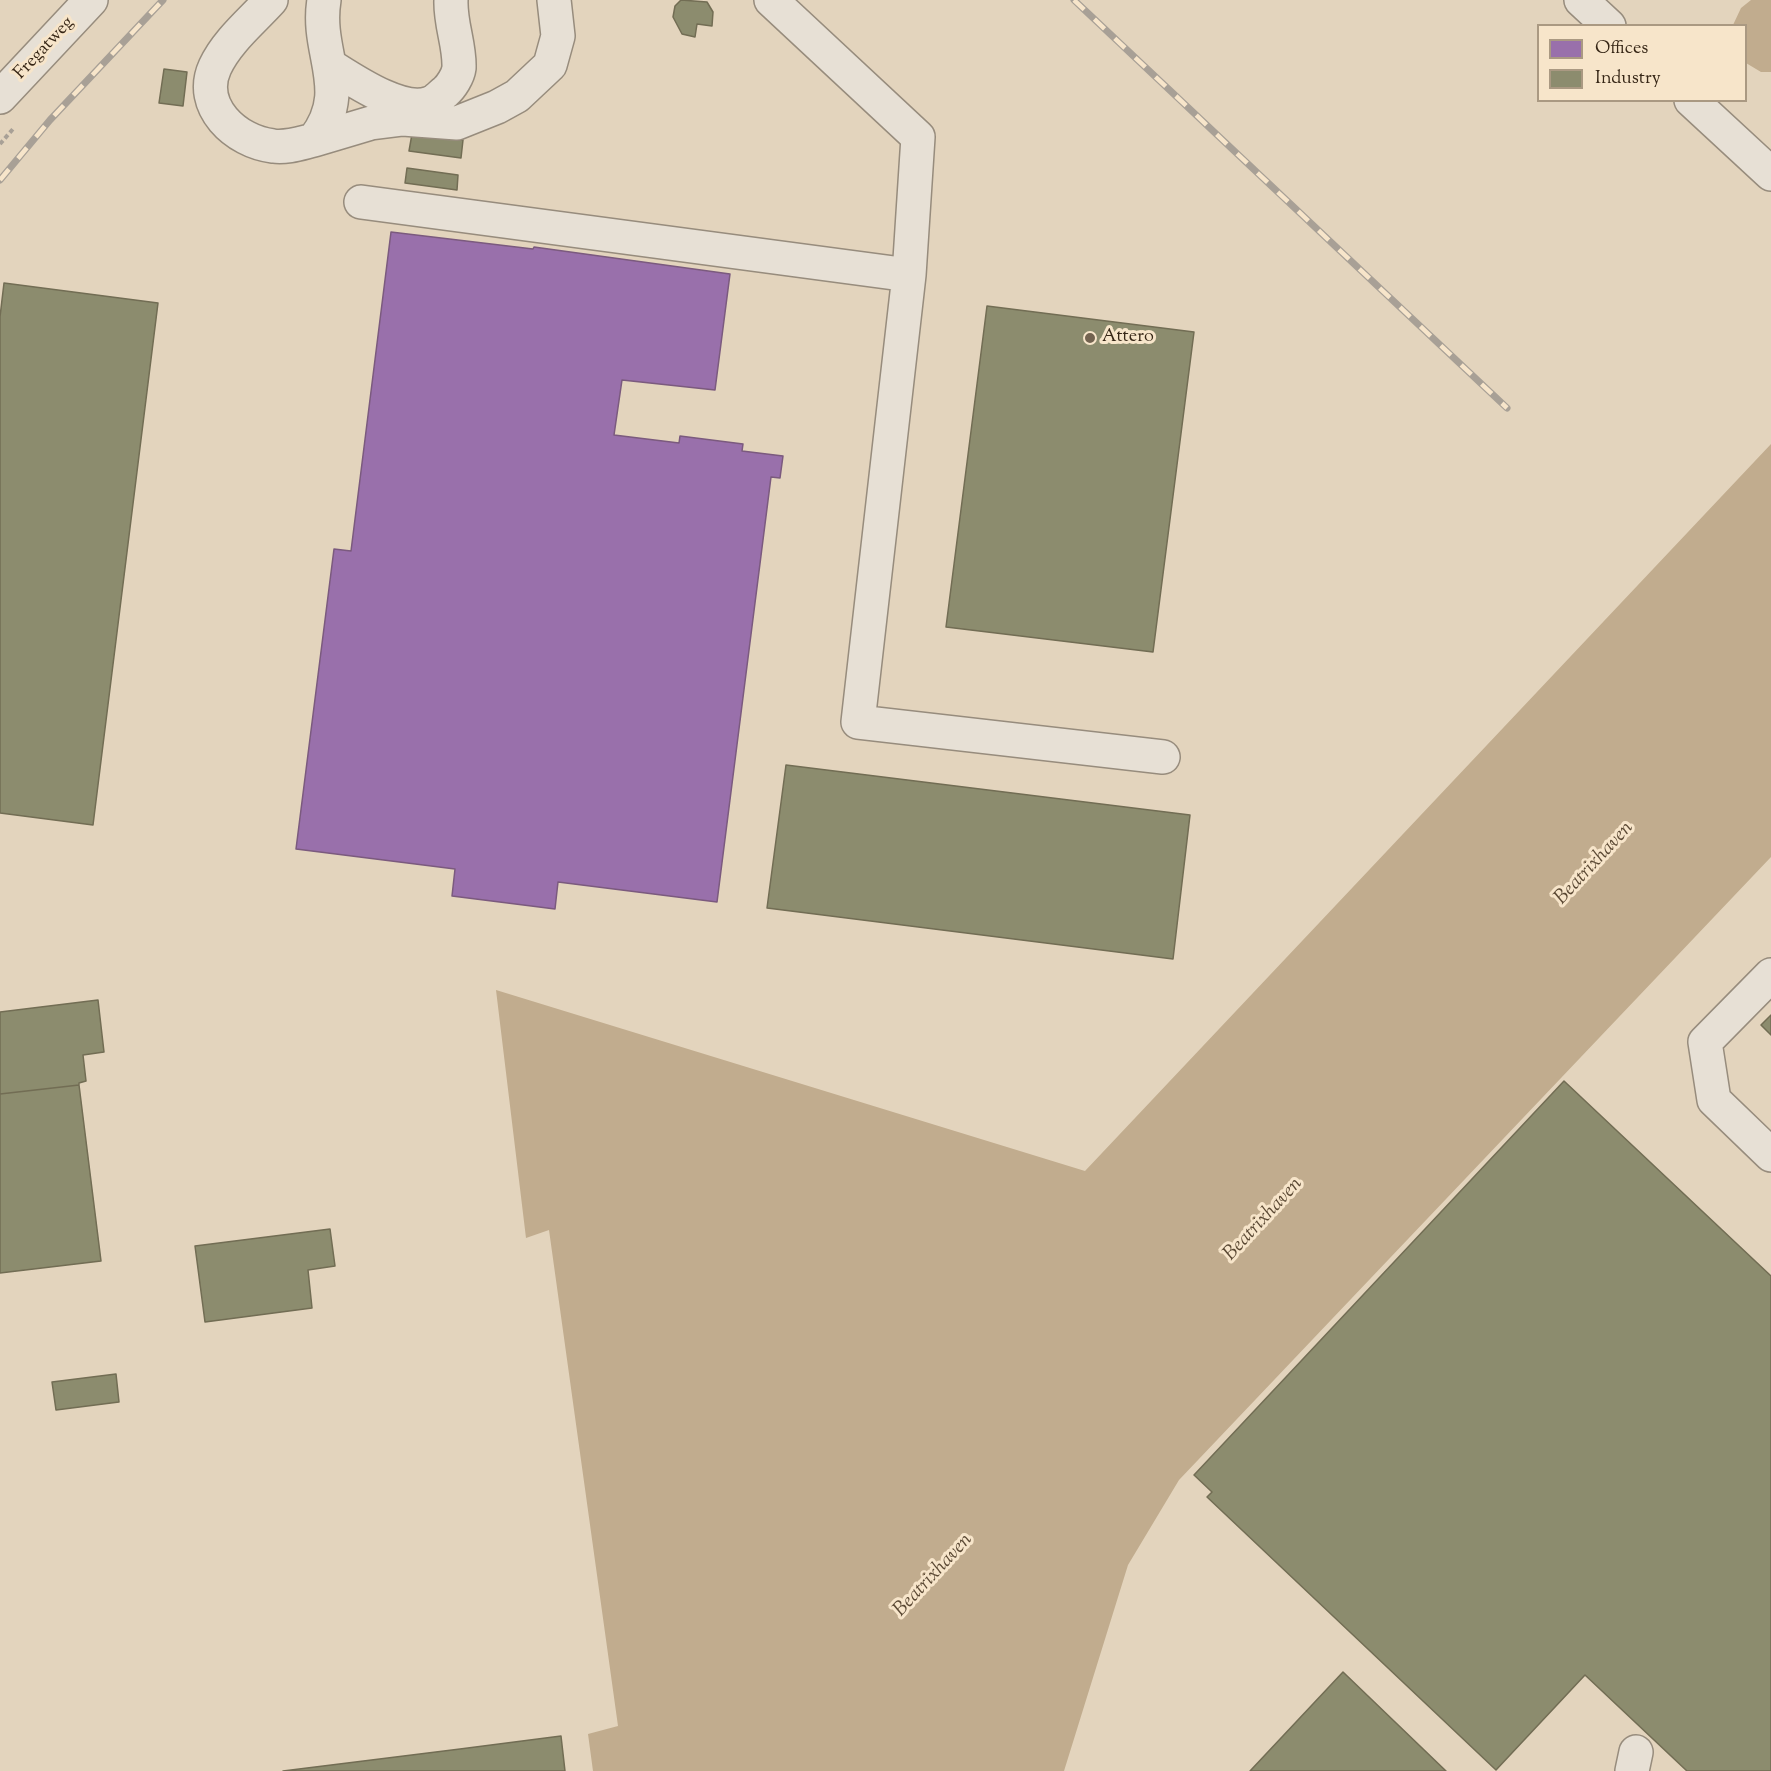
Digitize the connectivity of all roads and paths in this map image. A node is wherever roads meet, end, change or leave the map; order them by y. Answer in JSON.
{"nodes":[{"id":1,"x":91,"y":0,"type":"edge"},
{"id":2,"x":271,"y":0,"type":"edge"},
{"id":3,"x":324,"y":0,"type":"edge"},
{"id":4,"x":451,"y":0,"type":"edge"},
{"id":5,"x":554,"y":0,"type":"edge"},
{"id":6,"x":771,"y":0,"type":"edge"},
{"id":7,"x":1581,"y":0,"type":"edge"},
{"id":8,"x":1607,"y":24,"type":"edge"},
{"id":9,"x":329,"y":65,"type":"junction"},
{"id":10,"x":0,"y":97,"type":"edge"},
{"id":11,"x":1693,"y":102,"type":"edge"},
{"id":12,"x":314,"y":140,"type":"junction"},
{"id":13,"x":1771,"y":174,"type":"edge"},
{"id":14,"x":361,"y":202,"type":"dead end"},
{"id":15,"x":909,"y":275,"type":"junction"},
{"id":16,"x":1163,"y":757,"type":"dead end"},
{"id":17,"x":1771,"y":975,"type":"edge"},
{"id":18,"x":1771,"y":1155,"type":"edge"}],
"edges":[{"from":1,"to":10,"type":"street","name":"Fregatweg"},
{"from":2,"to":12,"type":"street"},
{"from":3,"to":9,"type":"street"},
{"from":4,"to":9,"type":"street"},
{"from":5,"to":12,"type":"street"},
{"from":6,"to":15,"type":"street"},
{"from":7,"to":8,"type":"street"},
{"from":9,"to":12,"type":"street"},
{"from":11,"to":13,"type":"street"},
{"from":14,"to":15,"type":"street"},
{"from":15,"to":16,"type":"street"},
{"from":17,"to":18,"type":"street"}]}
